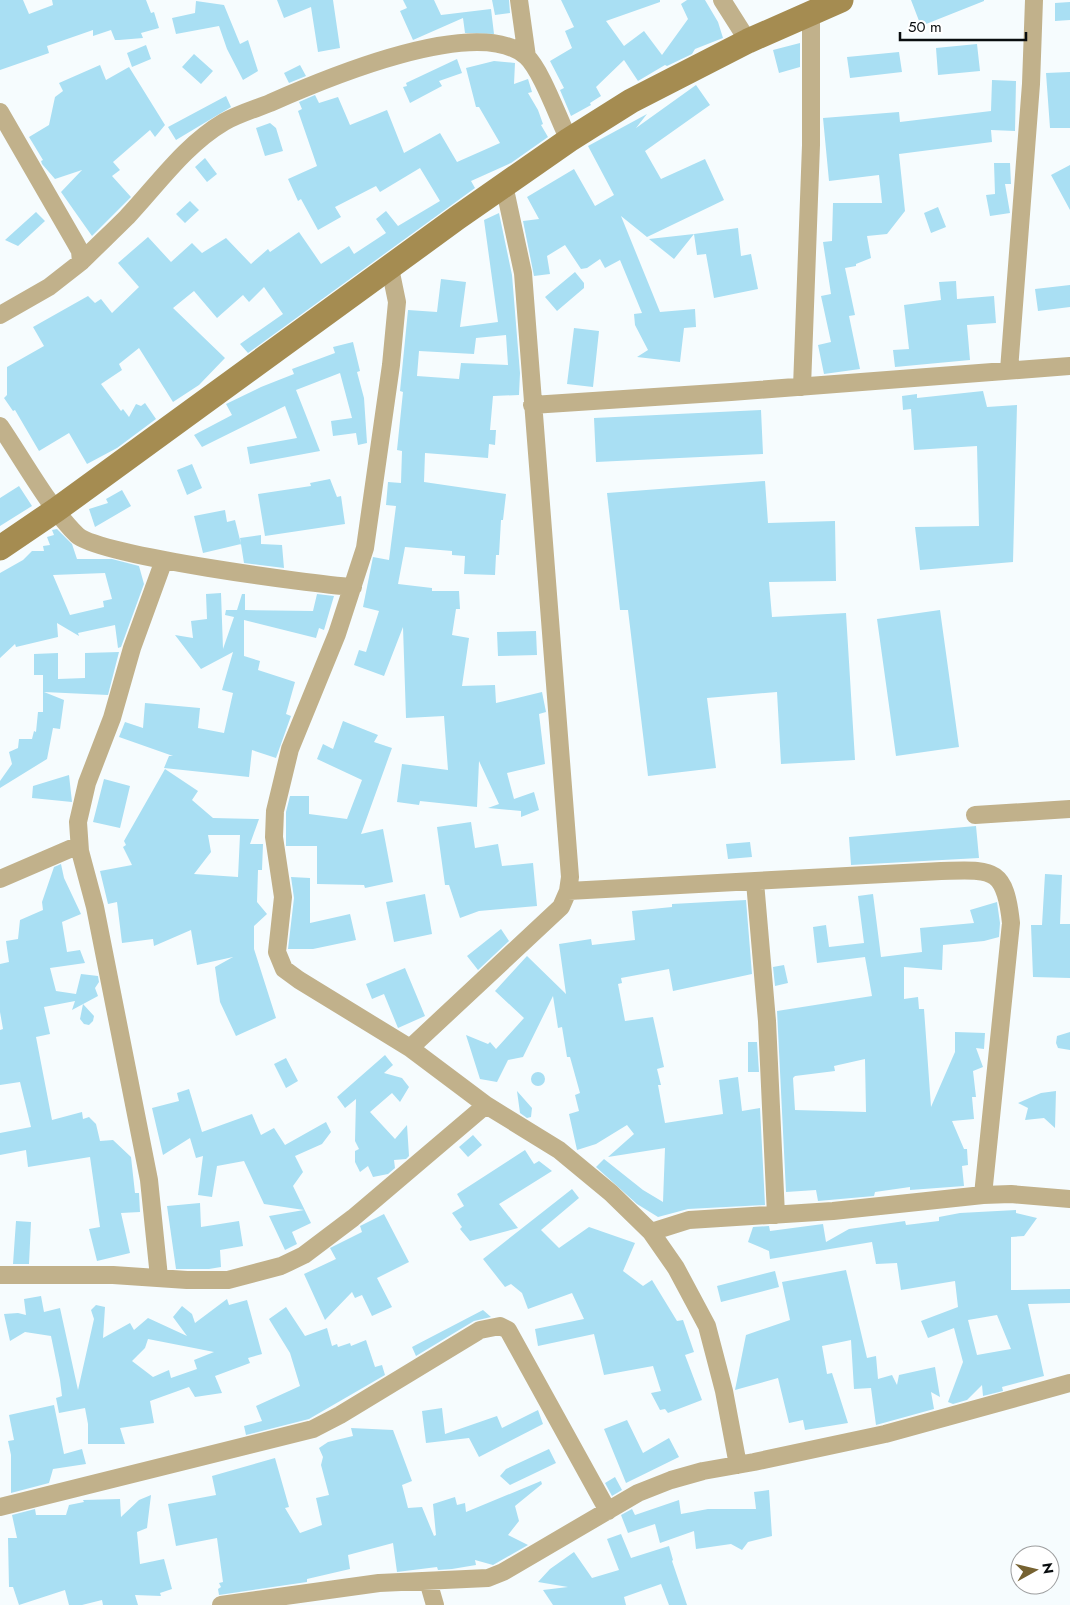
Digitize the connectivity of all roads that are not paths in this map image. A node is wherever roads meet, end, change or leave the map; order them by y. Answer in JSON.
{"nodes":[{"id":1,"x":519,"y":0,"type":"edge"},
{"id":2,"x":722,"y":0,"type":"edge"},
{"id":3,"x":841,"y":0,"type":"edge"},
{"id":4,"x":1034,"y":0,"type":"edge"},
{"id":5,"x":811,"y":13,"type":"junction"},
{"id":6,"x":748,"y":41,"type":"junction"},
{"id":7,"x":527,"y":57,"type":"junction"},
{"id":8,"x":0,"y":112,"type":"edge"},
{"id":9,"x":568,"y":140,"type":"junction"},
{"id":10,"x":504,"y":185,"type":"junction"},
{"id":11,"x":81,"y":262,"type":"junction"},
{"id":12,"x":390,"y":268,"type":"junction"},
{"id":13,"x":0,"y":315,"type":"edge"},
{"id":14,"x":1070,"y":366,"type":"edge"},
{"id":15,"x":1009,"y":370,"type":"junction"},
{"id":16,"x":802,"y":387,"type":"junction"},
{"id":17,"x":532,"y":405,"type":"junction"},
{"id":18,"x":0,"y":426,"type":"edge"},
{"id":19,"x":56,"y":510,"type":"junction"},
{"id":20,"x":0,"y":548,"type":"edge"},
{"id":21,"x":164,"y":560,"type":"junction"},
{"id":22,"x":353,"y":587,"type":"junction"},
{"id":23,"x":1070,"y":809,"type":"edge"},
{"id":24,"x":975,"y":815,"type":"dead end"},
{"id":25,"x":79,"y":845,"type":"junction"},
{"id":26,"x":0,"y":879,"type":"edge"},
{"id":27,"x":755,"y":882,"type":"junction"},
{"id":28,"x":568,"y":891,"type":"junction"},
{"id":29,"x":410,"y":1048,"type":"junction"},
{"id":30,"x":486,"y":1105,"type":"junction"},
{"id":31,"x":984,"y":1195,"type":"junction"},
{"id":32,"x":1070,"y":1199,"type":"edge"},
{"id":33,"x":776,"y":1215,"type":"junction"},
{"id":34,"x":651,"y":1232,"type":"junction"},
{"id":35,"x":0,"y":1275,"type":"edge"},
{"id":36,"x":159,"y":1277,"type":"junction"},
{"id":37,"x":1070,"y":1383,"type":"edge"},
{"id":38,"x":738,"y":1465,"type":"junction"},
{"id":39,"x":0,"y":1507,"type":"edge"},
{"id":40,"x":608,"y":1510,"type":"junction"},
{"id":41,"x":428,"y":1581,"type":"junction"},
{"id":42,"x":221,"y":1605,"type":"edge"},
{"id":43,"x":435,"y":1605,"type":"edge"}],
"edges":[{"from":1,"to":7,"type":"street"},
{"from":2,"to":6,"type":"street"},
{"from":3,"to":5,"type":"street"},
{"from":4,"to":15,"type":"street"},
{"from":5,"to":6,"type":"street"},
{"from":5,"to":16,"type":"street"},
{"from":6,"to":9,"type":"street"},
{"from":7,"to":9,"type":"street"},
{"from":7,"to":11,"type":"street"},
{"from":8,"to":11,"type":"street"},
{"from":9,"to":10,"type":"street"},
{"from":10,"to":12,"type":"street"},
{"from":10,"to":17,"type":"street"},
{"from":11,"to":13,"type":"street"},
{"from":12,"to":19,"type":"street"},
{"from":12,"to":22,"type":"street"},
{"from":14,"to":15,"type":"street"},
{"from":15,"to":16,"type":"street"},
{"from":16,"to":17,"type":"street"},
{"from":17,"to":28,"type":"street"},
{"from":18,"to":19,"type":"street"},
{"from":19,"to":20,"type":"street"},
{"from":19,"to":21,"type":"street"},
{"from":21,"to":22,"type":"street"},
{"from":21,"to":25,"type":"street"},
{"from":22,"to":29,"type":"street"},
{"from":23,"to":24,"type":"street"},
{"from":25,"to":26,"type":"street"},
{"from":25,"to":36,"type":"street"},
{"from":27,"to":28,"type":"street"},
{"from":27,"to":31,"type":"street"},
{"from":27,"to":33,"type":"street"},
{"from":28,"to":29,"type":"street"},
{"from":29,"to":30,"type":"street"},
{"from":30,"to":34,"type":"street"},
{"from":30,"to":36,"type":"street"},
{"from":31,"to":32,"type":"street"},
{"from":31,"to":33,"type":"street"},
{"from":33,"to":34,"type":"street"},
{"from":34,"to":38,"type":"street"},
{"from":35,"to":36,"type":"street"},
{"from":37,"to":38,"type":"street"},
{"from":38,"to":40,"type":"street"},
{"from":39,"to":40,"type":"street"},
{"from":40,"to":41,"type":"street"},
{"from":41,"to":42,"type":"street"},
{"from":41,"to":43,"type":"street"}]}
